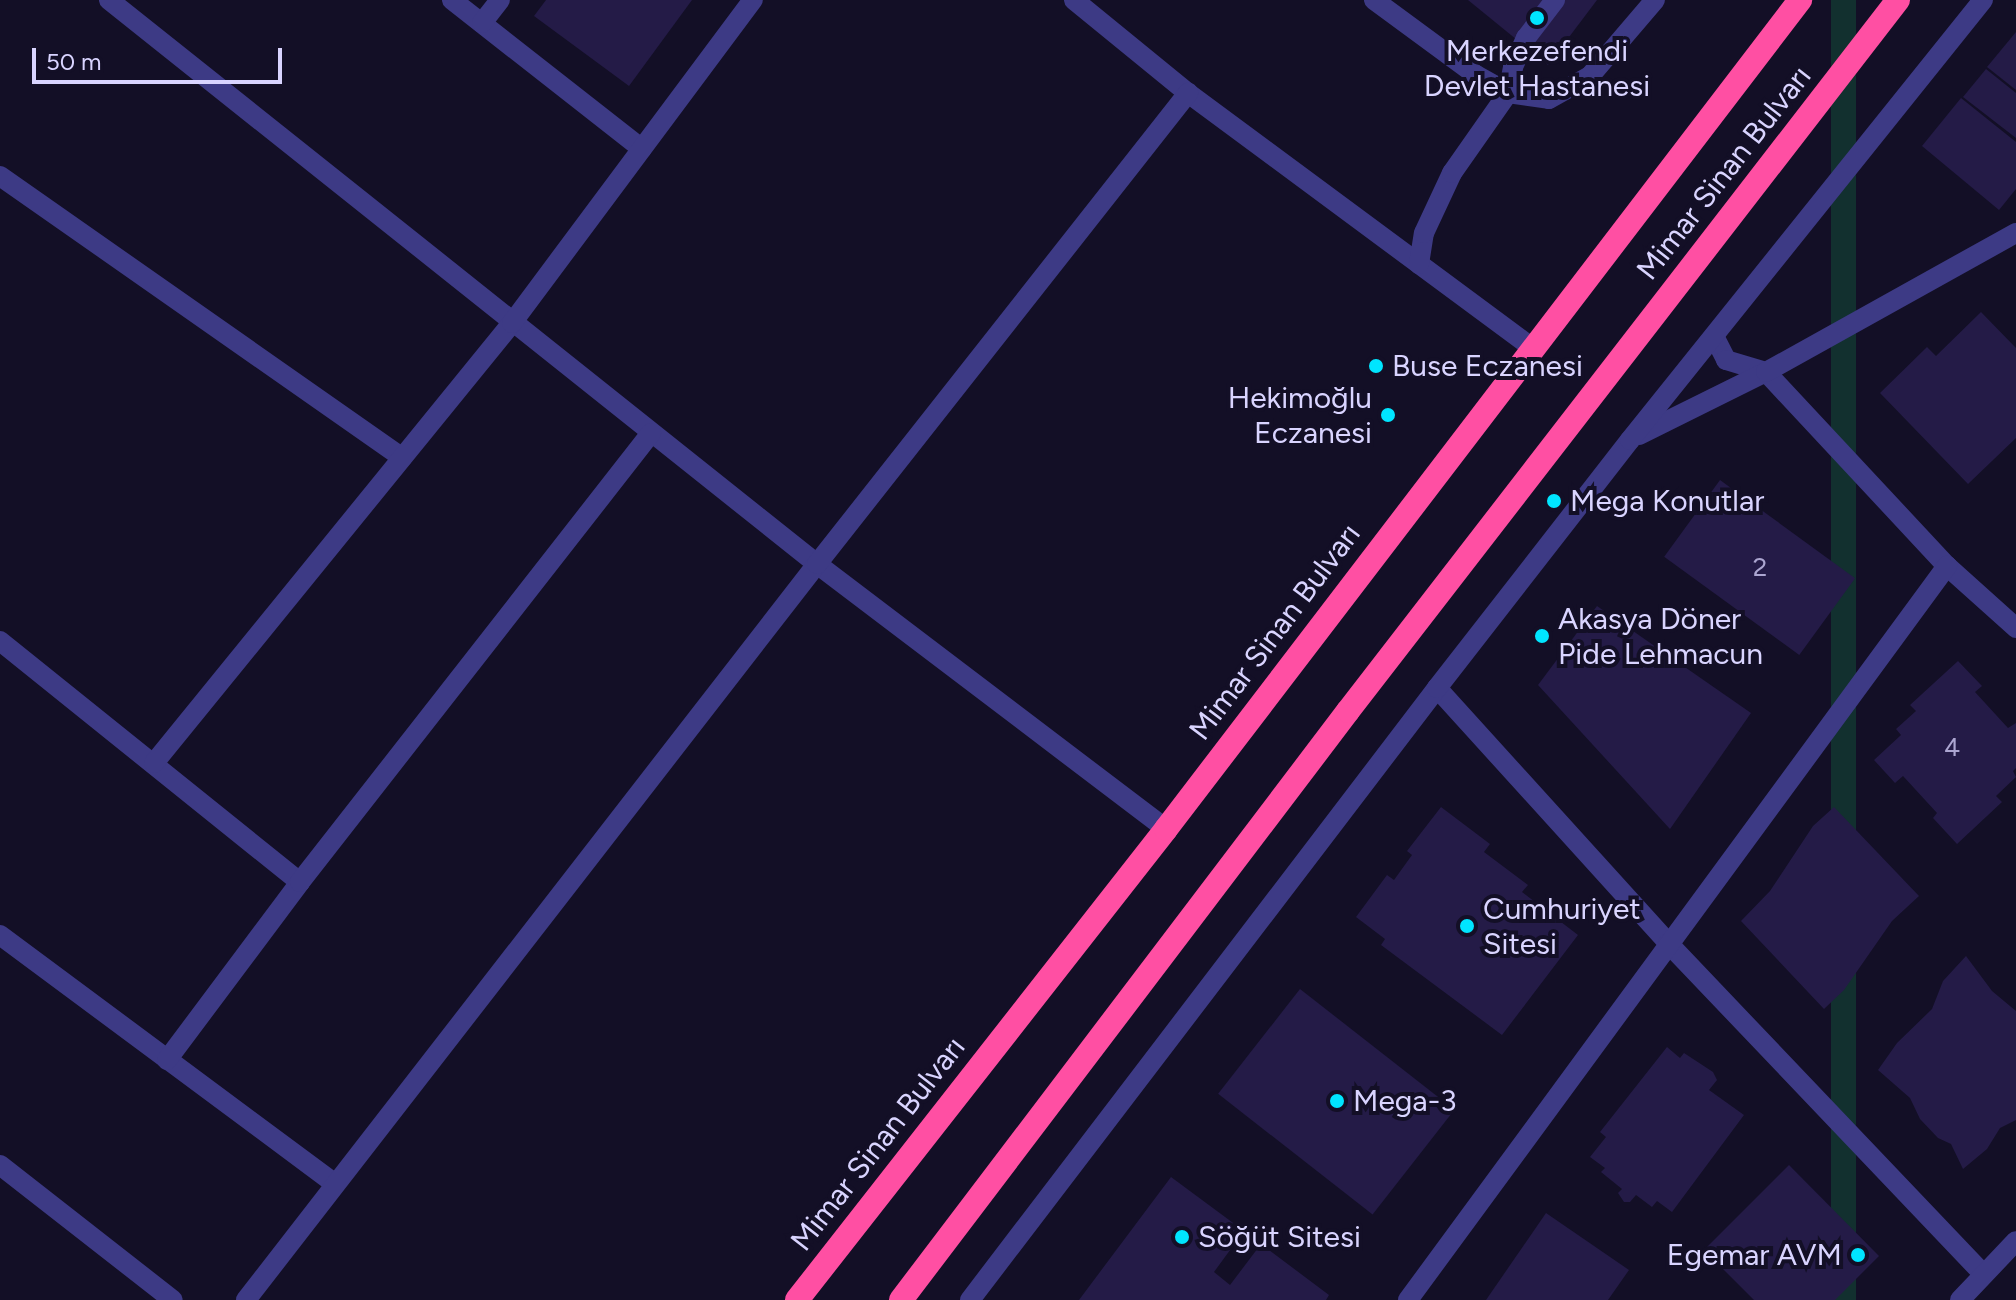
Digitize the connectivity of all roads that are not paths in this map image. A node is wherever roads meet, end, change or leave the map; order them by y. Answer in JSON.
{"nodes":[{"id":1,"x":109,"y":0,"type":"edge"},
{"id":2,"x":452,"y":0,"type":"edge"},
{"id":3,"x":500,"y":0,"type":"edge"},
{"id":4,"x":753,"y":0,"type":"edge"},
{"id":5,"x":1074,"y":0,"type":"edge"},
{"id":6,"x":1374,"y":0,"type":"edge"},
{"id":7,"x":1555,"y":0,"type":"edge"},
{"id":8,"x":1655,"y":0,"type":"edge"},
{"id":9,"x":1800,"y":0,"type":"edge"},
{"id":10,"x":1898,"y":0,"type":"edge"},
{"id":11,"x":1983,"y":0,"type":"edge"},
{"id":12,"x":482,"y":23,"type":"junction"},
{"id":13,"x":1188,"y":93,"type":"junction"},
{"id":14,"x":1508,"y":93,"type":"junction"},
{"id":15,"x":642,"y":149,"type":"junction"},
{"id":16,"x":0,"y":176,"type":"edge"},
{"id":17,"x":2016,"y":233,"type":"edge"},
{"id":18,"x":1419,"y":264,"type":"junction"},
{"id":19,"x":512,"y":323,"type":"junction"},
{"id":20,"x":1714,"y":336,"type":"junction"},
{"id":21,"x":1533,"y":348,"type":"junction"},
{"id":22,"x":1766,"y":372,"type":"junction"},
{"id":23,"x":651,"y":433,"type":"junction"},
{"id":24,"x":1630,"y":440,"type":"junction"},
{"id":25,"x":402,"y":458,"type":"junction"},
{"id":26,"x":817,"y":564,"type":"junction"},
{"id":27,"x":1947,"y":566,"type":"junction"},
{"id":28,"x":2016,"y":628,"type":"edge"},
{"id":29,"x":0,"y":641,"type":"edge"},
{"id":30,"x":1437,"y":688,"type":"junction"},
{"id":31,"x":154,"y":763,"type":"junction"},
{"id":32,"x":1166,"y":829,"type":"junction"},
{"id":33,"x":300,"y":882,"type":"junction"},
{"id":34,"x":0,"y":935,"type":"edge"},
{"id":35,"x":1668,"y":943,"type":"junction"},
{"id":36,"x":167,"y":1060,"type":"junction"},
{"id":37,"x":0,"y":1165,"type":"edge"},
{"id":38,"x":335,"y":1184,"type":"junction"},
{"id":39,"x":2016,"y":1241,"type":"edge"},
{"id":40,"x":1983,"y":1274,"type":"junction"},
{"id":41,"x":173,"y":1300,"type":"edge"},
{"id":42,"x":246,"y":1300,"type":"edge"},
{"id":43,"x":797,"y":1300,"type":"edge"},
{"id":44,"x":901,"y":1300,"type":"edge"},
{"id":45,"x":970,"y":1300,"type":"edge"},
{"id":46,"x":1408,"y":1300,"type":"edge"},
{"id":47,"x":1960,"y":1300,"type":"edge"}],
"edges":[{"from":1,"to":19,"type":"street"},
{"from":2,"to":12,"type":"street"},
{"from":3,"to":12,"type":"street"},
{"from":4,"to":15,"type":"street"},
{"from":5,"to":13,"type":"street"},
{"from":6,"to":14,"type":"street"},
{"from":7,"to":14,"type":"street"},
{"from":8,"to":14,"type":"street"},
{"from":9,"to":21,"type":"highway","name":"Mimar Sinan Bulvarı"},
{"from":10,"to":44,"type":"highway","name":"Mimar Sinan Bulvarı"},
{"from":11,"to":20,"type":"street"},
{"from":12,"to":15,"type":"street"},
{"from":13,"to":18,"type":"street"},
{"from":13,"to":26,"type":"street"},
{"from":14,"to":18,"type":"street"},
{"from":15,"to":19,"type":"street"},
{"from":16,"to":25,"type":"street"},
{"from":17,"to":22,"type":"street"},
{"from":18,"to":21,"type":"street"},
{"from":19,"to":23,"type":"street"},
{"from":19,"to":25,"type":"street"},
{"from":20,"to":22,"type":"street"},
{"from":20,"to":24,"type":"street"},
{"from":21,"to":32,"type":"highway","name":"Mimar Sinan Bulvarı"},
{"from":22,"to":24,"type":"street"},
{"from":22,"to":27,"type":"street"},
{"from":23,"to":26,"type":"street"},
{"from":23,"to":33,"type":"street"},
{"from":24,"to":30,"type":"street"},
{"from":25,"to":31,"type":"street"},
{"from":26,"to":32,"type":"street"},
{"from":26,"to":38,"type":"street"},
{"from":27,"to":28,"type":"street"},
{"from":27,"to":35,"type":"street"},
{"from":29,"to":31,"type":"street"},
{"from":30,"to":35,"type":"street"},
{"from":30,"to":45,"type":"street"},
{"from":31,"to":33,"type":"street"},
{"from":32,"to":43,"type":"highway","name":"Mimar Sinan Bulvarı"},
{"from":33,"to":36,"type":"street"},
{"from":34,"to":36,"type":"street"},
{"from":35,"to":40,"type":"street"},
{"from":35,"to":46,"type":"street"},
{"from":36,"to":38,"type":"street"},
{"from":37,"to":41,"type":"street"},
{"from":38,"to":42,"type":"street"},
{"from":39,"to":40,"type":"street"},
{"from":40,"to":47,"type":"street"}]}
